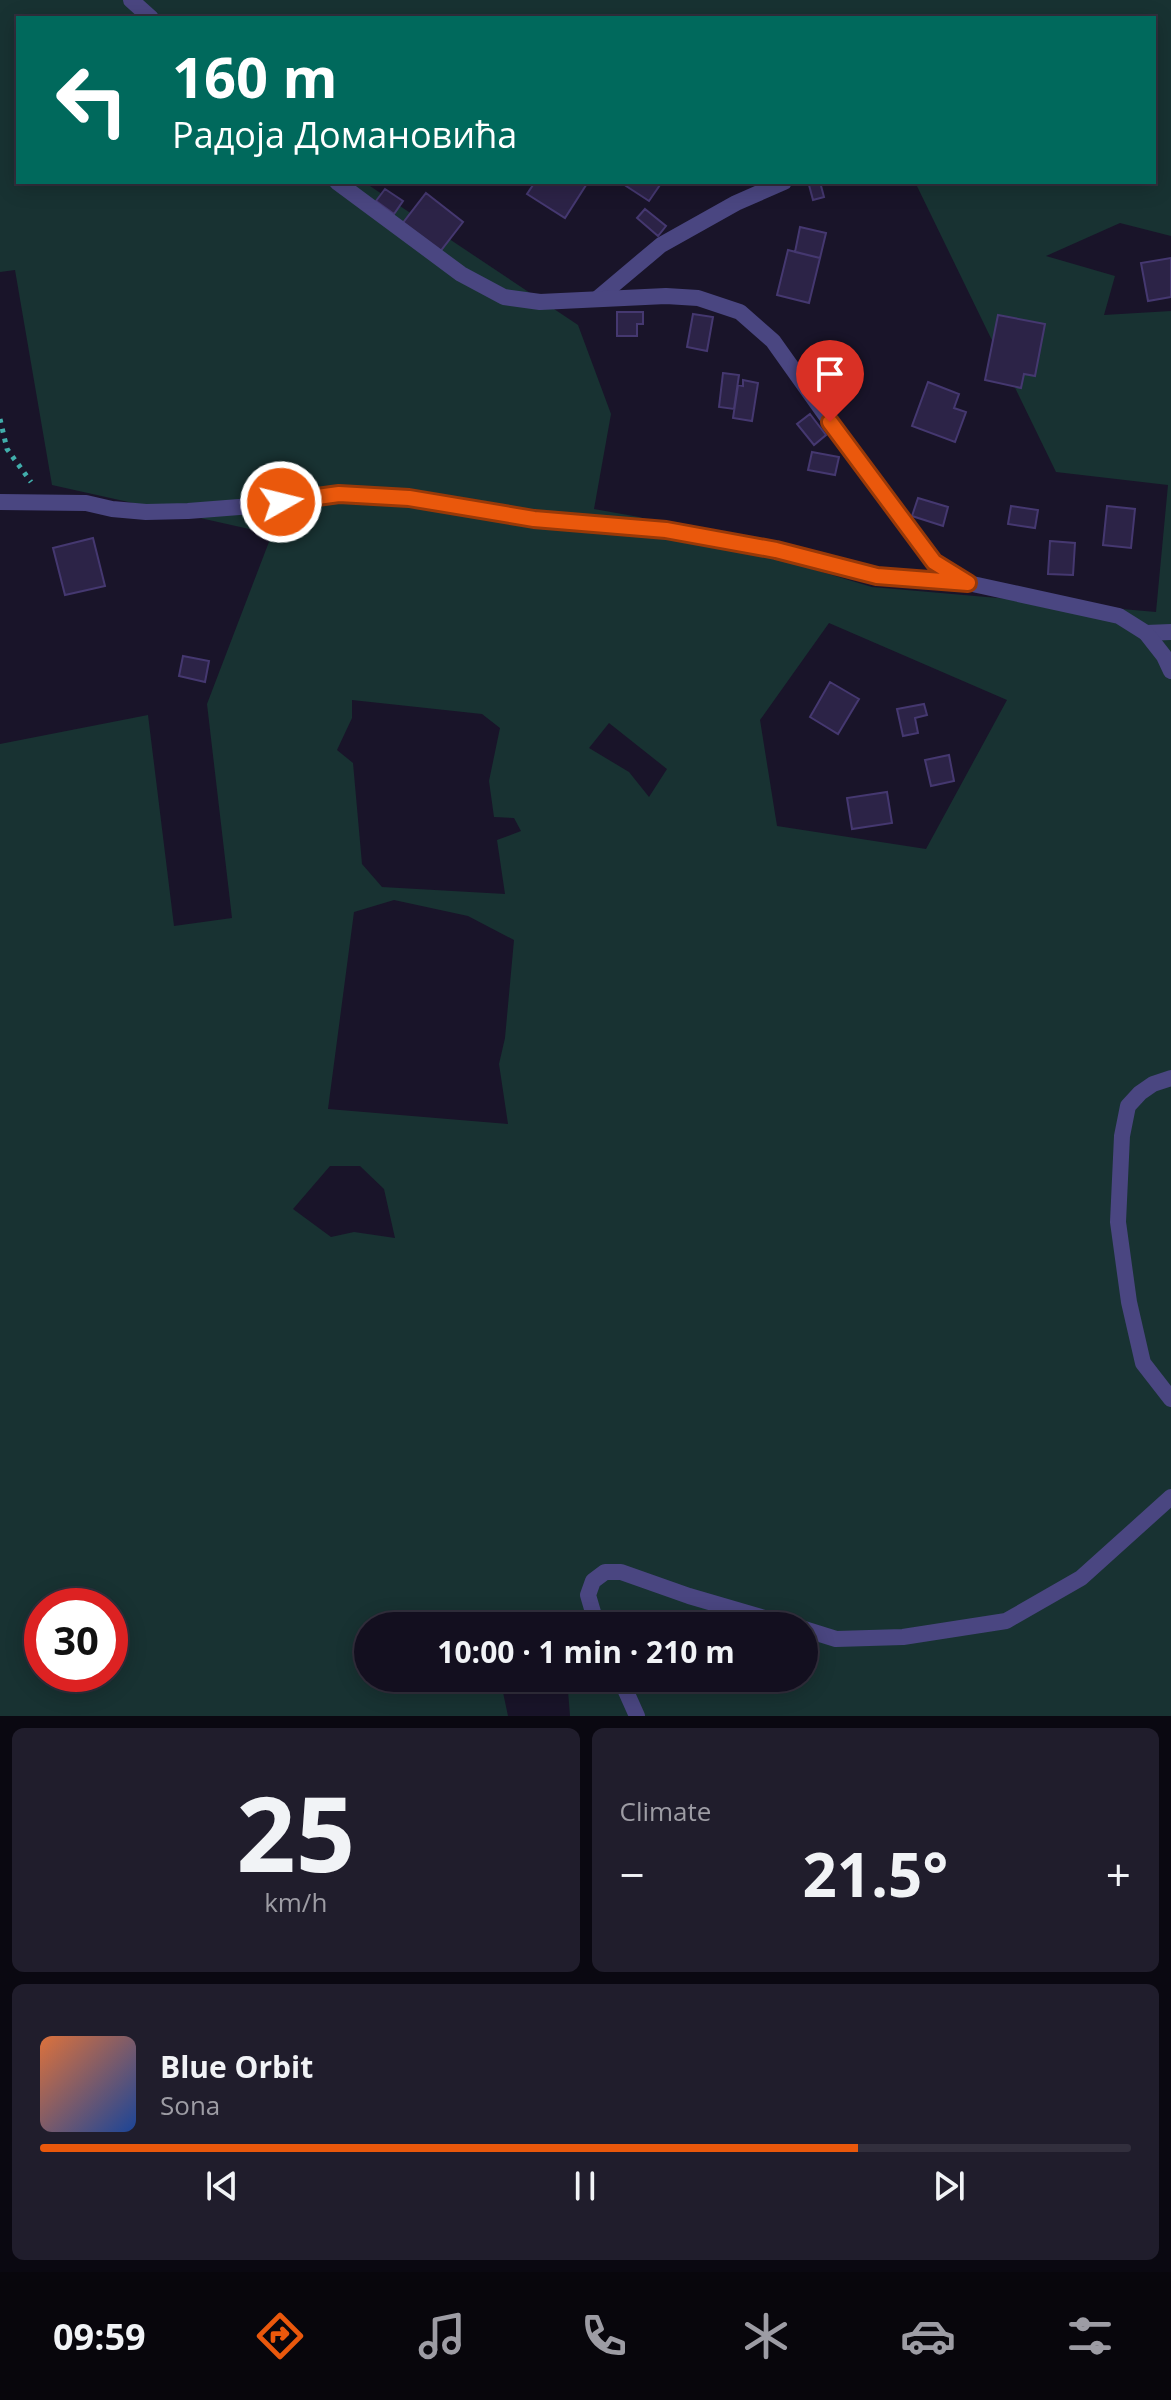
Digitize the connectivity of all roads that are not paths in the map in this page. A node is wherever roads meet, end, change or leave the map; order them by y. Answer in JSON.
{"nodes":[{"id":1,"x":131,"y":0,"type":"edge"},
{"id":2,"x":149,"y":16,"type":"edge"},
{"id":3,"x":340,"y":184,"type":"edge"},
{"id":4,"x":779,"y":184,"type":"edge"},
{"id":5,"x":598,"y":298,"type":"junction"},
{"id":6,"x":0,"y":502,"type":"edge"},
{"id":7,"x":968,"y":583,"type":"junction"},
{"id":8,"x":1171,"y":632,"type":"edge"},
{"id":9,"x":1146,"y":633,"type":"junction"},
{"id":10,"x":1171,"y":671,"type":"edge"},
{"id":11,"x":1171,"y":1078,"type":"edge"},
{"id":12,"x":1171,"y":1399,"type":"edge"},
{"id":13,"x":1171,"y":1497,"type":"edge"},
{"id":14,"x":593,"y":1612,"type":"edge"},
{"id":15,"x":744,"y":1612,"type":"edge"},
{"id":16,"x":818,"y":1633,"type":"edge"},
{"id":17,"x":626,"y":1692,"type":"edge"},
{"id":18,"x":637,"y":1716,"type":"edge"}],
"edges":[{"from":1,"to":2,"type":"street"},
{"from":3,"to":5,"type":"street"},
{"from":4,"to":5,"type":"street"},
{"from":5,"to":7,"type":"street"},
{"from":6,"to":7,"type":"street"},
{"from":7,"to":9,"type":"street"},
{"from":8,"to":9,"type":"street"},
{"from":9,"to":10,"type":"street"},
{"from":11,"to":12,"type":"street"},
{"from":13,"to":16,"type":"street"},
{"from":14,"to":15,"type":"street"},
{"from":17,"to":18,"type":"street"}]}
